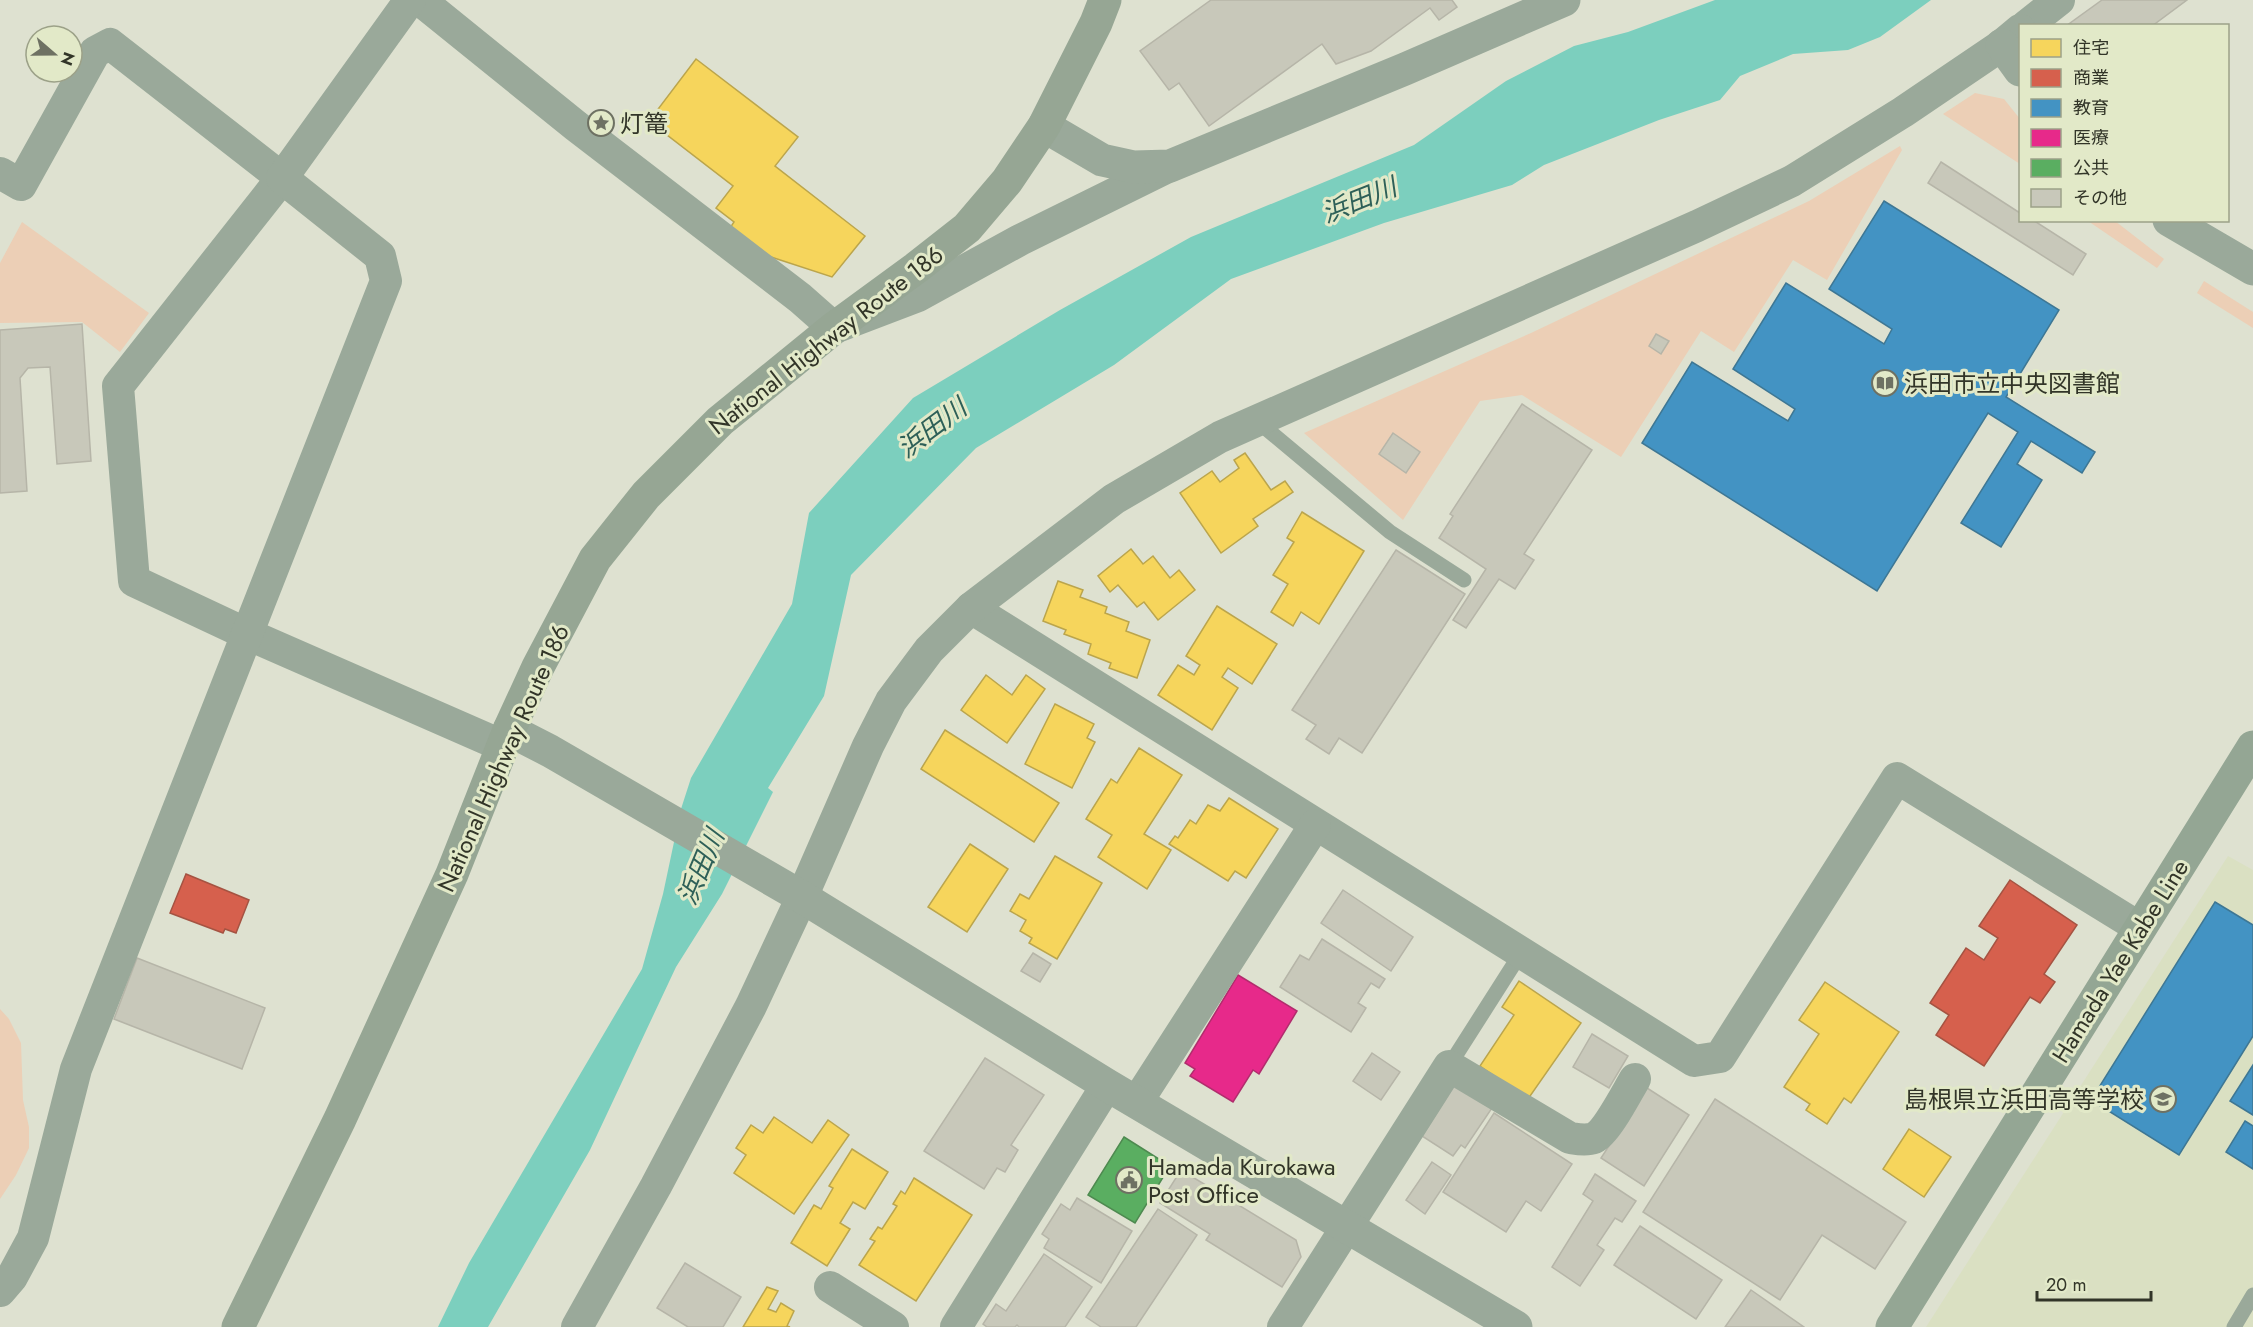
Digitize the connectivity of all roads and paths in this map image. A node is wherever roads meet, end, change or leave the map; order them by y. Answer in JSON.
{"nodes":[{"id":1,"x":410,"y":0,"type":"edge"},
{"id":2,"x":420,"y":0,"type":"edge"},
{"id":3,"x":1105,"y":0,"type":"edge"},
{"id":4,"x":1564,"y":0,"type":"edge"},
{"id":5,"x":2059,"y":0,"type":"edge"},
{"id":6,"x":2036,"y":24,"type":"edge"},
{"id":7,"x":2017,"y":43,"type":"edge"},
{"id":8,"x":1044,"y":126,"type":"junction"},
{"id":9,"x":1170,"y":166,"type":"junction"},
{"id":10,"x":0,"y":173,"type":"edge"},
{"id":11,"x":282,"y":178,"type":"junction"},
{"id":12,"x":2172,"y":222,"type":"edge"},
{"id":13,"x":2253,"y":269,"type":"edge"},
{"id":14,"x":834,"y":328,"type":"junction"},
{"id":15,"x":1257,"y":421,"type":"junction"},
{"id":16,"x":1464,"y":580,"type":"dead end"},
{"id":17,"x":971,"y":608,"type":"junction"},
{"id":18,"x":247,"y":634,"type":"junction"},
{"id":19,"x":506,"y":738,"type":"junction"},
{"id":20,"x":2253,"y":747,"type":"edge"},
{"id":21,"x":1315,"y":825,"type":"junction"},
{"id":22,"x":796,"y":894,"type":"junction"},
{"id":23,"x":2140,"y":928,"type":"junction"},
{"id":24,"x":1521,"y":953,"type":"junction"},
{"id":25,"x":1449,"y":1066,"type":"junction"},
{"id":26,"x":1635,"y":1079,"type":"dead end"},
{"id":27,"x":1107,"y":1085,"type":"junction"},
{"id":28,"x":1137,"y":1102,"type":"junction"},
{"id":29,"x":1347,"y":1226,"type":"junction"},
{"id":30,"x":831,"y":1287,"type":"dead end"},
{"id":31,"x":0,"y":1291,"type":"edge"},
{"id":32,"x":2253,"y":1295,"type":"edge"},
{"id":33,"x":238,"y":1327,"type":"edge"},
{"id":34,"x":578,"y":1327,"type":"edge"},
{"id":35,"x":893,"y":1327,"type":"edge"},
{"id":36,"x":956,"y":1327,"type":"edge"},
{"id":37,"x":1283,"y":1327,"type":"edge"},
{"id":38,"x":1516,"y":1327,"type":"edge"},
{"id":39,"x":1892,"y":1327,"type":"edge"},
{"id":40,"x":2234,"y":1327,"type":"edge"}],
"edges":[{"from":1,"to":11,"type":"street"},
{"from":2,"to":14,"type":"street"},
{"from":3,"to":8,"type":"highway","name":"National Highway Route 186"},
{"from":4,"to":9,"type":"street"},
{"from":5,"to":6,"type":"street"},
{"from":7,"to":15,"type":"street"},
{"from":8,"to":9,"type":"street"},
{"from":8,"to":14,"type":"highway","name":"National Highway Route 186"},
{"from":9,"to":14,"type":"street"},
{"from":10,"to":11,"type":"street"},
{"from":11,"to":18,"type":"street"},
{"from":11,"to":18,"type":"street"},
{"from":12,"to":13,"type":"street"},
{"from":14,"to":19,"type":"highway","name":"National Highway Route 186"},
{"from":15,"to":16,"type":"lane"},
{"from":15,"to":17,"type":"street"},
{"from":17,"to":21,"type":"street"},
{"from":17,"to":22,"type":"street"},
{"from":18,"to":19,"type":"street"},
{"from":18,"to":31,"type":"street"},
{"from":19,"to":22,"type":"street"},
{"from":19,"to":33,"type":"highway","name":"National Highway Route 186"},
{"from":20,"to":23,"type":"main road","name":"Hamada Yae Kabe Line"},
{"from":21,"to":24,"type":"street"},
{"from":21,"to":28,"type":"street"},
{"from":22,"to":27,"type":"street"},
{"from":22,"to":34,"type":"street"},
{"from":23,"to":24,"type":"street"},
{"from":23,"to":39,"type":"main road","name":"Hamada Yae Kabe Line"},
{"from":24,"to":25,"type":"lane"},
{"from":25,"to":26,"type":"street"},
{"from":25,"to":29,"type":"street"},
{"from":27,"to":28,"type":"street"},
{"from":27,"to":36,"type":"street"},
{"from":28,"to":29,"type":"street"},
{"from":29,"to":37,"type":"street"},
{"from":29,"to":38,"type":"street"},
{"from":30,"to":35,"type":"street"},
{"from":32,"to":40,"type":"lane"}]}
